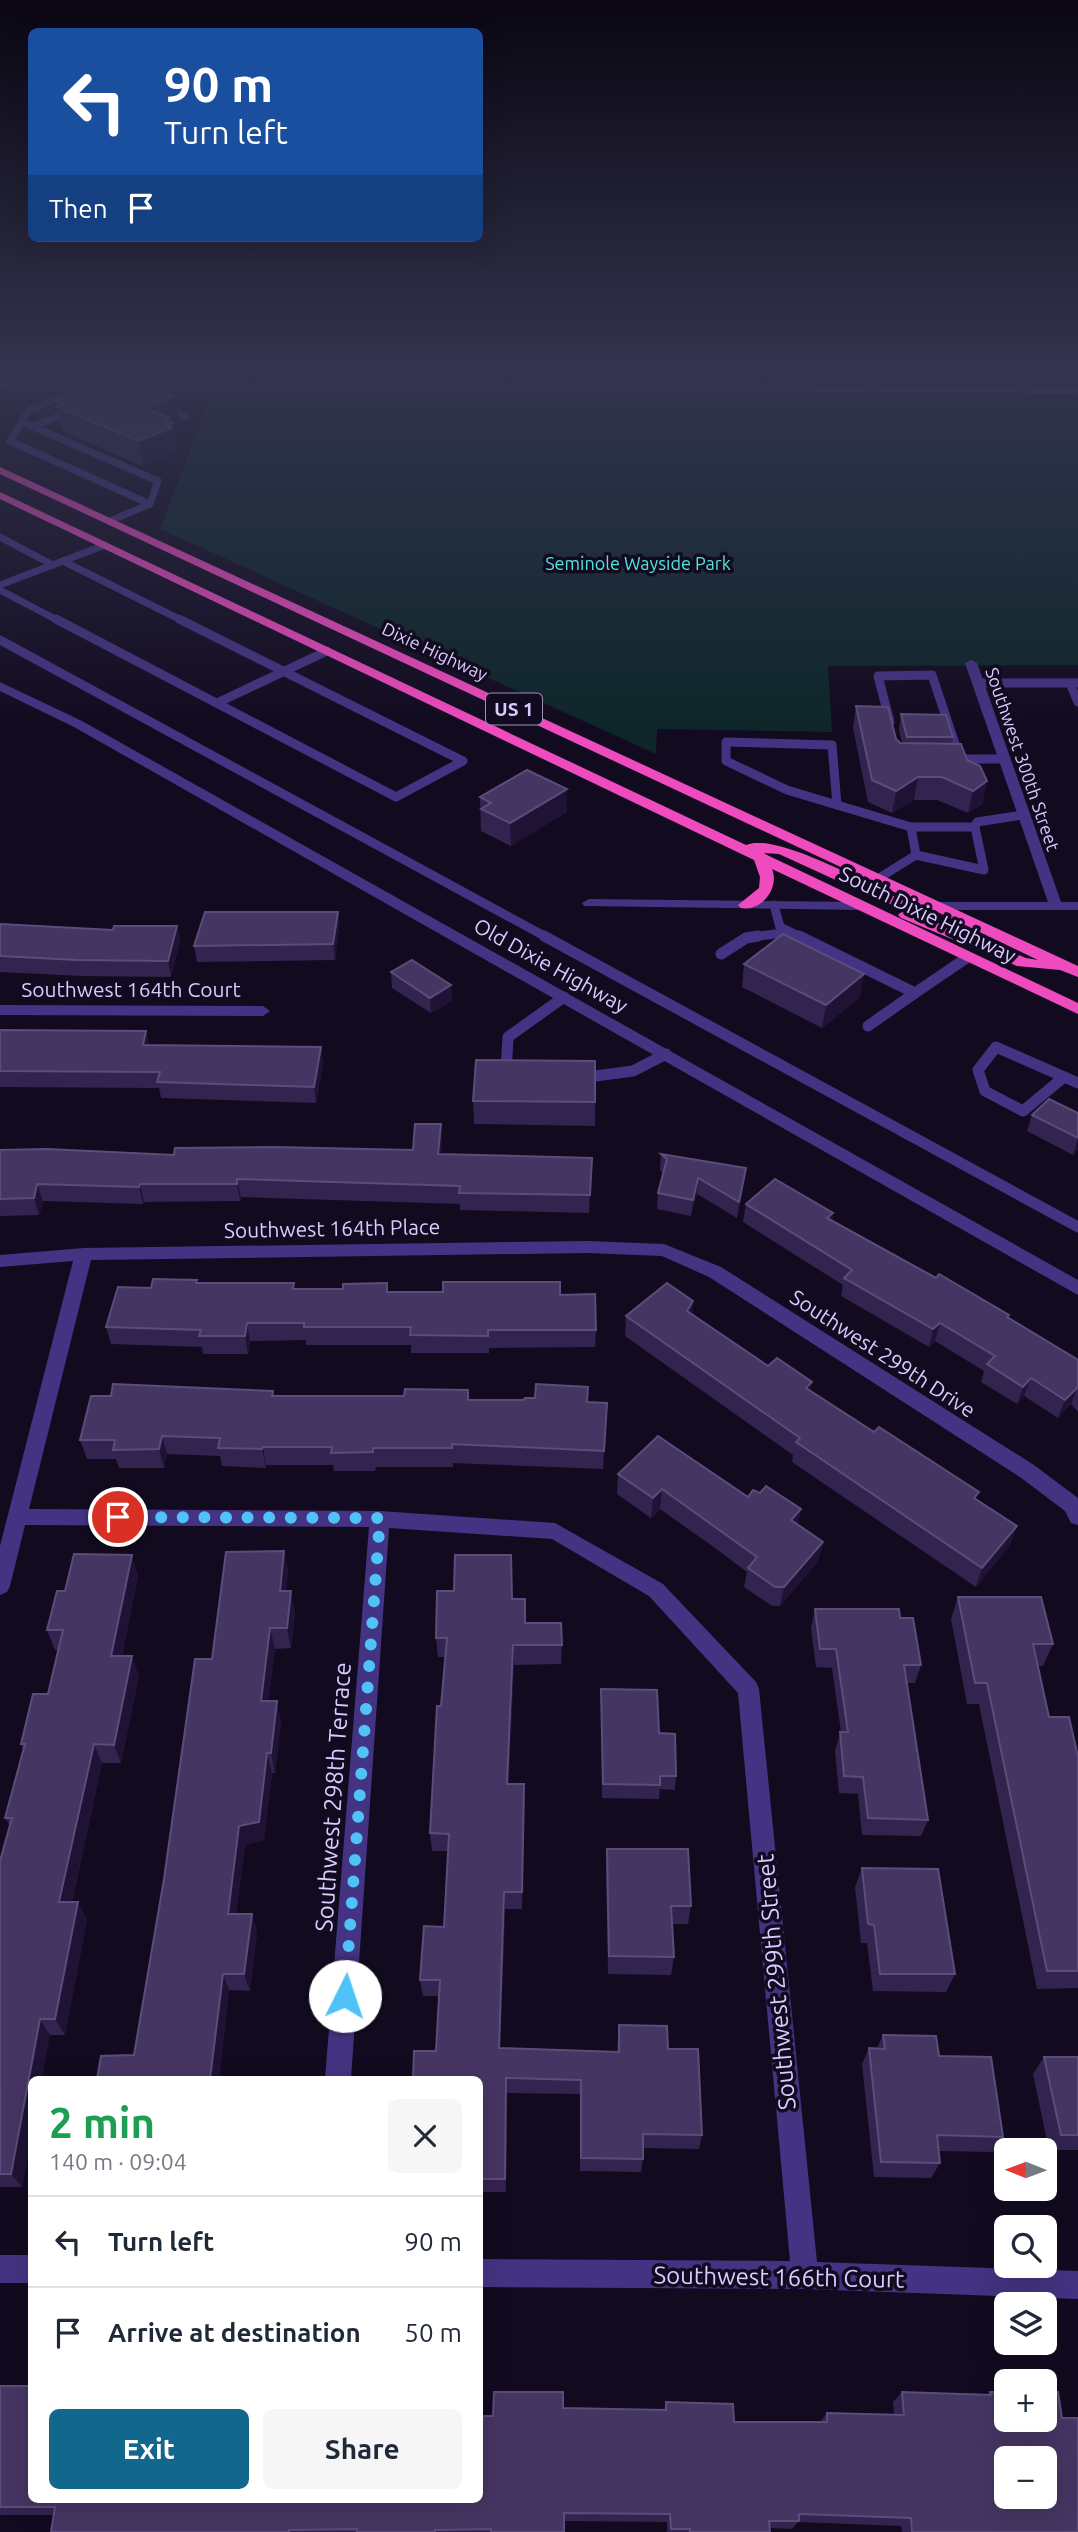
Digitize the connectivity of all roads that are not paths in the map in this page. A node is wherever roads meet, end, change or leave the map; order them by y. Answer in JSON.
{"nodes":[{"id":1,"x":18,"y":490,"type":"edge"},
{"id":2,"x":43,"y":490,"type":"edge"},
{"id":3,"x":117,"y":490,"type":"edge"},
{"id":4,"x":155,"y":490,"type":"edge"},
{"id":5,"x":0,"y":495,"type":"edge"},
{"id":6,"x":150,"y":505,"type":"junction"},
{"id":7,"x":110,"y":521,"type":"junction"},
{"id":8,"x":0,"y":537,"type":"edge"},
{"id":9,"x":105,"y":545,"type":"junction"},
{"id":10,"x":175,"y":551,"type":"junction"},
{"id":11,"x":63,"y":561,"type":"junction"},
{"id":12,"x":144,"y":564,"type":"junction"},
{"id":13,"x":53,"y":565,"type":"junction"},
{"id":14,"x":0,"y":587,"type":"edge"},
{"id":15,"x":342,"y":629,"type":"junction"},
{"id":16,"x":0,"y":640,"type":"edge"},
{"id":17,"x":327,"y":651,"type":"junction"},
{"id":18,"x":971,"y":663,"type":"dead end"},
{"id":19,"x":285,"y":672,"type":"junction"},
{"id":20,"x":978,"y":683,"type":"junction"},
{"id":21,"x":1074,"y":683,"type":"edge"},
{"id":22,"x":0,"y":685,"type":"edge"},
{"id":23,"x":1078,"y":702,"type":"edge"},
{"id":24,"x":218,"y":704,"type":"junction"},
{"id":25,"x":564,"y":732,"type":"junction"},
{"id":26,"x":893,"y":736,"type":"edge"},
{"id":27,"x":948,"y":759,"type":"edge"},
{"id":28,"x":960,"y":759,"type":"junction"},
{"id":29,"x":974,"y":759,"type":"junction"},
{"id":30,"x":1006,"y":759,"type":"junction"},
{"id":31,"x":977,"y":769,"type":"edge"},
{"id":32,"x":989,"y":804,"type":"dead end"},
{"id":33,"x":837,"y":805,"type":"junction"},
{"id":34,"x":1023,"y":815,"type":"junction"},
{"id":35,"x":994,"y":817,"type":"junction"},
{"id":36,"x":911,"y":827,"type":"junction"},
{"id":37,"x":975,"y":828,"type":"junction"},
{"id":38,"x":737,"y":846,"type":"junction"},
{"id":39,"x":916,"y":855,"type":"junction"},
{"id":40,"x":760,"y":856,"type":"junction"},
{"id":41,"x":854,"y":867,"type":"joint"},
{"id":42,"x":879,"y":878,"type":"junction"},
{"id":43,"x":589,"y":903,"type":"dead end"},
{"id":44,"x":746,"y":905,"type":"junction"},
{"id":45,"x":774,"y":905,"type":"junction"},
{"id":46,"x":861,"y":906,"type":"junction"},
{"id":47,"x":939,"y":906,"type":"junction"},
{"id":48,"x":1056,"y":906,"type":"junction"},
{"id":49,"x":1078,"y":906,"type":"edge"},
{"id":50,"x":790,"y":932,"type":"junction"},
{"id":51,"x":721,"y":954,"type":"dead end"},
{"id":52,"x":968,"y":957,"type":"junction"},
{"id":53,"x":1072,"y":970,"type":"edge"},
{"id":54,"x":915,"y":993,"type":"junction"},
{"id":55,"x":564,"y":997,"type":"junction"},
{"id":56,"x":1078,"y":1009,"type":"edge"},
{"id":57,"x":0,"y":1010,"type":"edge"},
{"id":58,"x":263,"y":1011,"type":"dead end"},
{"id":59,"x":868,"y":1026,"type":"dead end"},
{"id":60,"x":666,"y":1054,"type":"junction"},
{"id":61,"x":518,"y":1073,"type":"edge"},
{"id":62,"x":568,"y":1077,"type":"edge"},
{"id":63,"x":1064,"y":1077,"type":"junction"},
{"id":64,"x":1078,"y":1083,"type":"edge"},
{"id":65,"x":1078,"y":1227,"type":"edge"},
{"id":66,"x":664,"y":1250,"type":"joint"},
{"id":67,"x":84,"y":1254,"type":"junction"},
{"id":68,"x":0,"y":1261,"type":"edge"},
{"id":69,"x":1078,"y":1288,"type":"edge"},
{"id":70,"x":1075,"y":1511,"type":"edge"},
{"id":71,"x":19,"y":1517,"type":"junction"},
{"id":72,"x":380,"y":1518,"type":"junction"},
{"id":73,"x":0,"y":1586,"type":"edge"},
{"id":74,"x":338,"y":2076,"type":"edge"},
{"id":75,"x":0,"y":2269,"type":"edge"},
{"id":76,"x":28,"y":2269,"type":"edge"},
{"id":77,"x":483,"y":2273,"type":"edge"},
{"id":78,"x":805,"y":2275,"type":"junction"},
{"id":79,"x":1078,"y":2285,"type":"edge"}],
"edges":[{"from":1,"to":10,"type":"highway"},
{"from":2,"to":7,"type":"highway","name":"Dixie Highway","number":"US 1"},
{"from":3,"to":6,"type":"lane"},
{"from":4,"to":6,"type":"lane"},
{"from":5,"to":9,"type":"highway","number":"US 1"},
{"from":6,"to":7,"type":"lane"},
{"from":7,"to":10,"type":"highway","name":"Dixie Highway","number":"US 1"},
{"from":8,"to":13,"type":"lane"},
{"from":9,"to":11,"type":"lane"},
{"from":9,"to":12,"type":"highway","number":"US 1"},
{"from":10,"to":15,"type":"highway","name":"Dixie Highway","number":"US 1"},
{"from":11,"to":13,"type":"lane"},
{"from":11,"to":19,"type":"lane"},
{"from":12,"to":15,"type":"highway"},
{"from":12,"to":17,"type":"highway","number":"US 1"},
{"from":13,"to":14,"type":"lane"},
{"from":14,"to":24,"type":"lane"},
{"from":15,"to":25,"type":"highway","name":"Dixie Highway","number":"US 1"},
{"from":16,"to":65,"type":"lane"},
{"from":17,"to":19,"type":"lane"},
{"from":17,"to":25,"type":"highway"},
{"from":17,"to":38,"type":"highway","number":"US 1"},
{"from":18,"to":20,"type":"street","name":"Southwest 300th Street"},
{"from":19,"to":24,"type":"lane"},
{"from":19,"to":24,"type":"lane"},
{"from":20,"to":21,"type":"lane"},
{"from":20,"to":30,"type":"street","name":"Southwest 300th Street"},
{"from":21,"to":23,"type":"lane"},
{"from":22,"to":55,"type":"street","name":"Old Dixie Highway"},
{"from":25,"to":41,"type":"highway","name":"Dixie Highway","number":"US 1"},
{"from":26,"to":28,"type":"lane"},
{"from":27,"to":28,"type":"lane"},
{"from":28,"to":29,"type":"lane"},
{"from":29,"to":30,"type":"lane"},
{"from":29,"to":31,"type":"lane"},
{"from":30,"to":34,"type":"street","name":"Southwest 300th Street"},
{"from":32,"to":35,"type":"lane"},
{"from":33,"to":33,"type":"lane"},
{"from":33,"to":36,"type":"lane"},
{"from":34,"to":35,"type":"lane"},
{"from":34,"to":48,"type":"street","name":"Southwest 300th Street"},
{"from":35,"to":37,"type":"lane"},
{"from":36,"to":37,"type":"lane"},
{"from":36,"to":39,"type":"lane"},
{"from":37,"to":39,"type":"lane"},
{"from":38,"to":40,"type":"highway","number":"US 1"},
{"from":38,"to":47,"type":"highway"},
{"from":39,"to":42,"type":"lane"},
{"from":40,"to":44,"type":"highway"},
{"from":40,"to":46,"type":"highway","name":"South Dixie Highway","number":"US 1"},
{"from":41,"to":42,"type":"highway","name":"South Dixie Highway","number":"US 1"},
{"from":42,"to":47,"type":"highway","name":"South Dixie Highway","number":"US 1"},
{"from":43,"to":44,"type":"street"},
{"from":44,"to":45,"type":"street"},
{"from":45,"to":46,"type":"street"},
{"from":45,"to":50,"type":"lane"},
{"from":46,"to":52,"type":"highway","name":"South Dixie Highway","number":"US 1"},
{"from":46,"to":53,"type":"highway"},
{"from":47,"to":48,"type":"street"},
{"from":47,"to":53,"type":"highway","name":"South Dixie Highway","number":"US 1"},
{"from":48,"to":49,"type":"street"},
{"from":50,"to":51,"type":"lane"},
{"from":50,"to":54,"type":"lane"},
{"from":52,"to":54,"type":"lane"},
{"from":52,"to":56,"type":"highway","name":"South Dixie Highway","number":"US 1"},
{"from":54,"to":59,"type":"lane"},
{"from":55,"to":60,"type":"street","name":"Old Dixie Highway"},
{"from":55,"to":61,"type":"lane"},
{"from":57,"to":58,"type":"street","name":"Southwest 164th Court"},
{"from":60,"to":62,"type":"lane"},
{"from":60,"to":69,"type":"street","name":"Old Dixie Highway"},
{"from":63,"to":63,"type":"lane"},
{"from":63,"to":64,"type":"lane"},
{"from":66,"to":67,"type":"street","name":"Southwest 164th Place"},
{"from":66,"to":70,"type":"street","name":"Southwest 299th Drive"},
{"from":67,"to":68,"type":"street","name":"Southwest 164th Place"},
{"from":67,"to":71,"type":"street"},
{"from":71,"to":72,"type":"street"},
{"from":71,"to":73,"type":"street"},
{"from":72,"to":74,"type":"street","name":"Southwest 298th Terrace"},
{"from":72,"to":78,"type":"street","name":"Southwest 299th Street"},
{"from":75,"to":76,"type":"street"},
{"from":77,"to":78,"type":"street","name":"Southwest 166th Court"},
{"from":78,"to":79,"type":"street","name":"Southwest 166th Court"}]}
